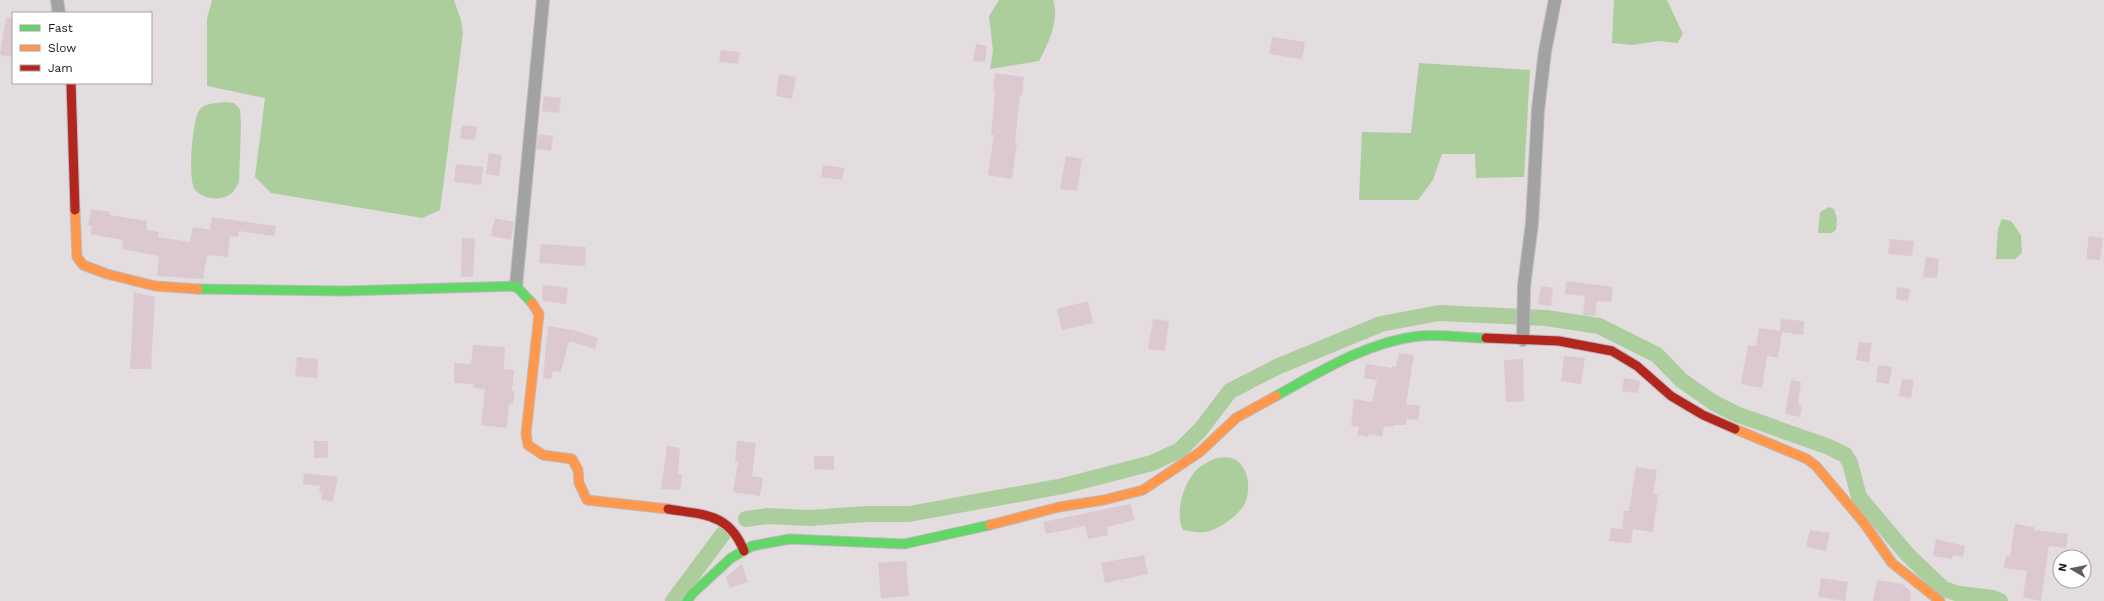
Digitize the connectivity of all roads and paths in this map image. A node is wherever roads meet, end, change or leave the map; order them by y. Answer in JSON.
{"nodes":[{"id":1,"x":57,"y":0,"type":"edge"},
{"id":2,"x":543,"y":0,"type":"edge"},
{"id":3,"x":1555,"y":0,"type":"edge"},
{"id":4,"x":59,"y":12,"type":"edge"},
{"id":5,"x":71,"y":84,"type":"edge"},
{"id":6,"x":516,"y":286,"type":"junction"},
{"id":7,"x":1523,"y":340,"type":"junction"},
{"id":8,"x":744,"y":551,"type":"junction"},
{"id":9,"x":687,"y":601,"type":"edge"},
{"id":10,"x":1940,"y":601,"type":"edge"}],
"edges":[{"from":1,"to":4,"type":"street"},
{"from":2,"to":6,"type":"street"},
{"from":3,"to":7,"type":"street"},
{"from":5,"to":6,"type":"street"},
{"from":6,"to":8,"type":"street"},
{"from":7,"to":8,"type":"street"},
{"from":7,"to":10,"type":"street"},
{"from":8,"to":9,"type":"street"}]}
